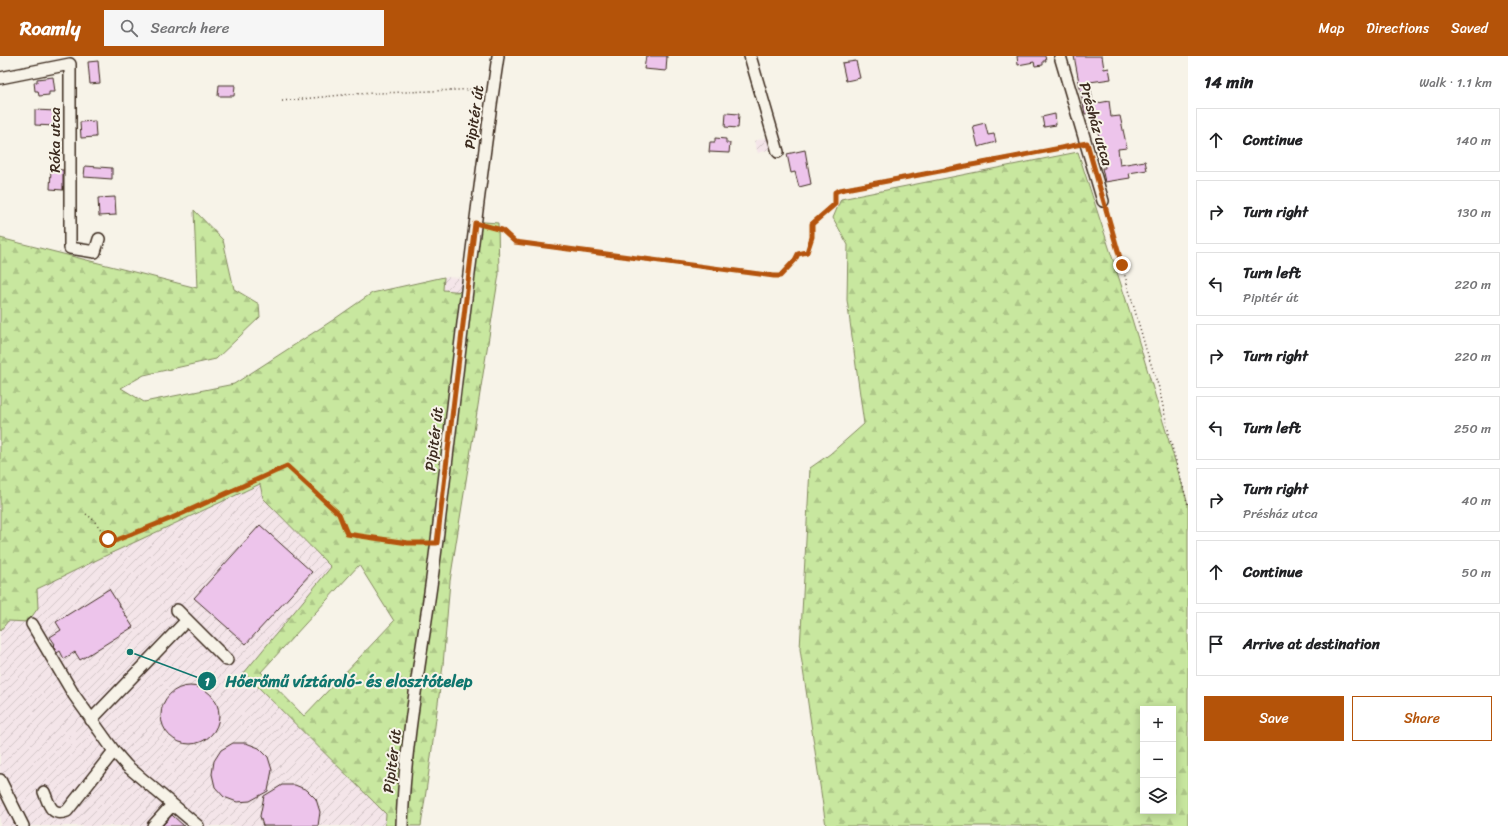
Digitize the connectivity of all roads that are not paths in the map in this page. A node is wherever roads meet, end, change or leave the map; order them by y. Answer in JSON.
{"nodes":[{"id":1,"x":498,"y":56,"type":"edge"},
{"id":2,"x":750,"y":56,"type":"edge"},
{"id":3,"x":1060,"y":56,"type":"edge"},
{"id":4,"x":0,"y":78,"type":"edge"},
{"id":5,"x":778,"y":152,"type":"dead end"},
{"id":6,"x":1103,"y":201,"type":"road end"},
{"id":7,"x":99,"y":239,"type":"dead end"},
{"id":8,"x":177,"y":610,"type":"dead end"},
{"id":9,"x":187,"y":620,"type":"junction"},
{"id":10,"x":32,"y":624,"type":"dead end"},
{"id":11,"x":227,"y":660,"type":"dead end"},
{"id":12,"x":91,"y":720,"type":"junction"},
{"id":13,"x":114,"y":751,"type":"junction"},
{"id":14,"x":0,"y":780,"type":"edge"},
{"id":15,"x":44,"y":792,"type":"dead end"},
{"id":16,"x":172,"y":805,"type":"junction"},
{"id":17,"x":23,"y":826,"type":"edge"},
{"id":18,"x":154,"y":826,"type":"edge"},
{"id":19,"x":198,"y":826,"type":"edge"},
{"id":20,"x":402,"y":826,"type":"edge"}],
"edges":[{"from":1,"to":20,"type":"street","name":"Pipitér út"},
{"from":2,"to":5,"type":"street"},
{"from":3,"to":6,"type":"street","name":"Présház utca"},
{"from":4,"to":7,"type":"street","name":"Róka utca"},
{"from":8,"to":9,"type":"street"},
{"from":9,"to":11,"type":"street"},
{"from":9,"to":12,"type":"street"},
{"from":10,"to":12,"type":"street"},
{"from":12,"to":13,"type":"street"},
{"from":13,"to":15,"type":"street"},
{"from":13,"to":16,"type":"street"},
{"from":14,"to":17,"type":"street"},
{"from":16,"to":18,"type":"street"},
{"from":16,"to":19,"type":"street"}]}
